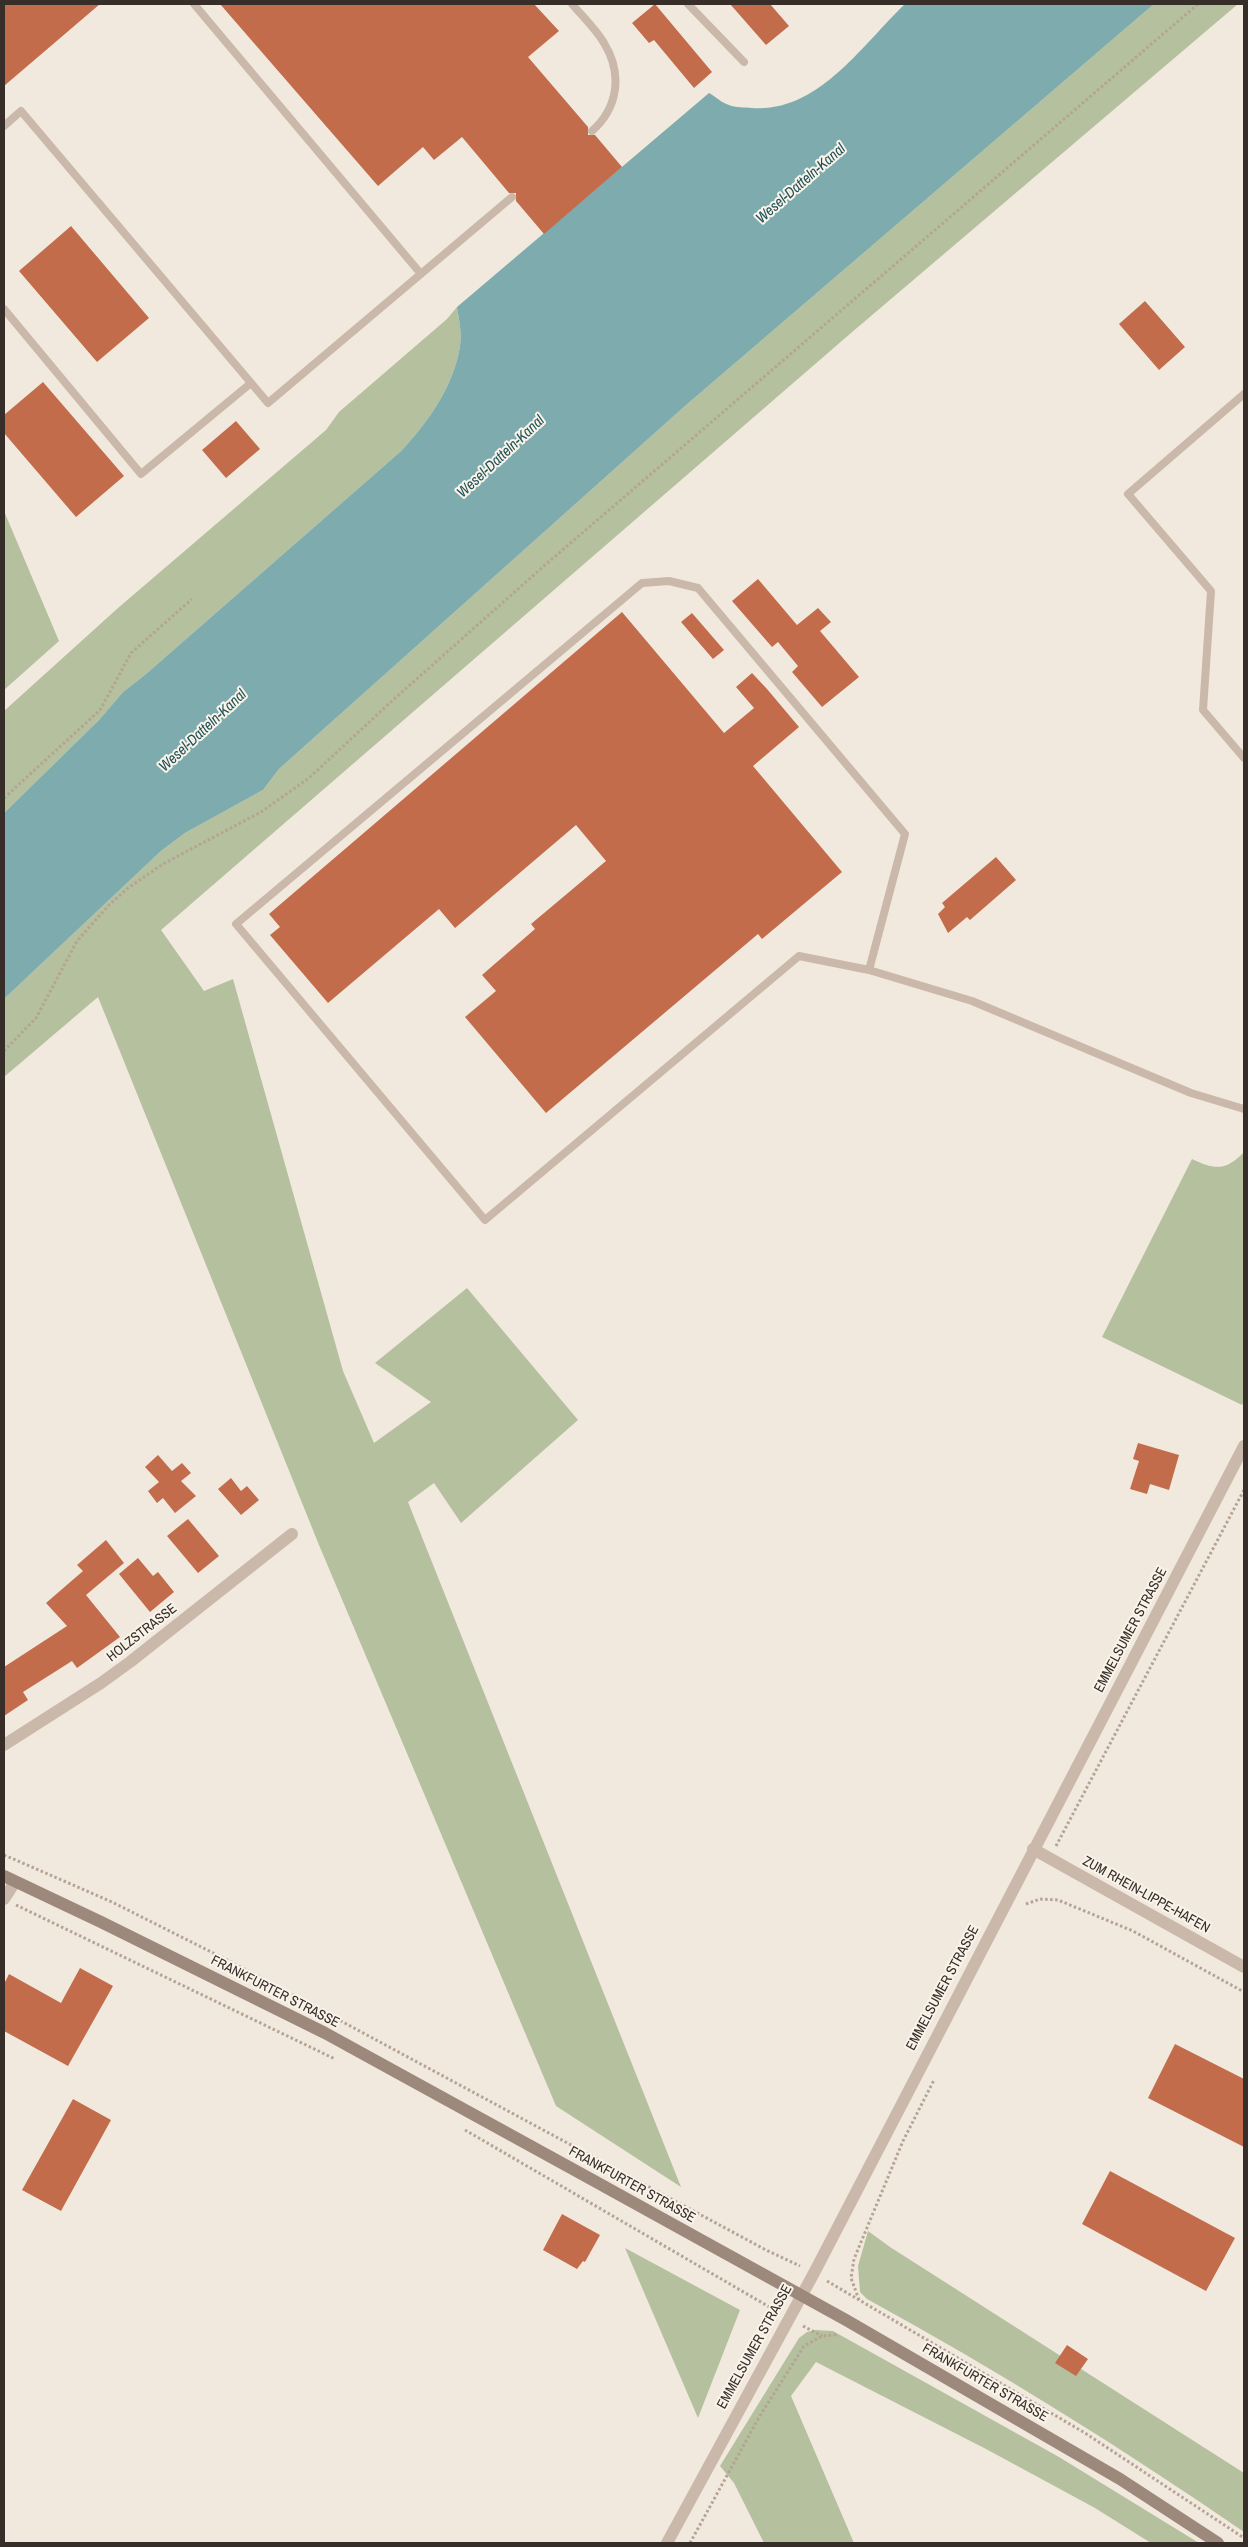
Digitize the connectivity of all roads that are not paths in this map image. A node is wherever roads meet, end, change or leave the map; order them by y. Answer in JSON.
{"nodes":[{"id":1,"x":194,"y":4,"type":"edge"},
{"id":2,"x":572,"y":4,"type":"edge"},
{"id":3,"x":688,"y":4,"type":"edge"},
{"id":4,"x":744,"y":62,"type":"dead end"},
{"id":5,"x":4,"y":126,"type":"edge"},
{"id":6,"x":592,"y":132,"type":"dead end"},
{"id":7,"x":512,"y":197,"type":"dead end"},
{"id":8,"x":421,"y":274,"type":"junction"},
{"id":9,"x":4,"y":309,"type":"edge"},
{"id":10,"x":251,"y":383,"type":"junction"},
{"id":11,"x":1244,"y":394,"type":"edge"},
{"id":12,"x":1244,"y":758,"type":"edge"},
{"id":13,"x":869,"y":970,"type":"junction"},
{"id":14,"x":1244,"y":1109,"type":"edge"},
{"id":15,"x":1244,"y":1446,"type":"edge"},
{"id":16,"x":292,"y":1534,"type":"dead end"},
{"id":17,"x":4,"y":1745,"type":"edge"},
{"id":18,"x":1033,"y":1849,"type":"junction"},
{"id":19,"x":9,"y":1879,"type":"edge"},
{"id":20,"x":8,"y":1901,"type":"edge"},
{"id":21,"x":1244,"y":1967,"type":"edge"},
{"id":22,"x":800,"y":2296,"type":"junction"},
{"id":23,"x":667,"y":2543,"type":"edge"},
{"id":24,"x":1218,"y":2543,"type":"edge"}],
"edges":[{"from":1,"to":8,"type":"lane"},
{"from":2,"to":6,"type":"lane"},
{"from":3,"to":4,"type":"lane"},
{"from":5,"to":10,"type":"lane"},
{"from":7,"to":8,"type":"lane"},
{"from":8,"to":10,"type":"lane"},
{"from":9,"to":10,"type":"lane"},
{"from":11,"to":12,"type":"lane"},
{"from":13,"to":13,"type":"lane"},
{"from":13,"to":14,"type":"lane"},
{"from":15,"to":18,"type":"street","name":"EMMELSUMER STRASSE"},
{"from":16,"to":17,"type":"street","name":"HOLZSTRASSE"},
{"from":18,"to":21,"type":"street","name":"ZUM RHEIN-LIPPE-HAFEN"},
{"from":18,"to":22,"type":"street","name":"EMMELSUMER STRASSE"},
{"from":19,"to":20,"type":"street","name":"FRANKFURTER STRASSE"},
{"from":19,"to":22,"type":"main road","name":"FRANKFURTER STRASSE"},
{"from":22,"to":23,"type":"street","name":"EMMELSUMER STRASSE"},
{"from":22,"to":24,"type":"main road","name":"FRANKFURTER STRASSE"}]}
